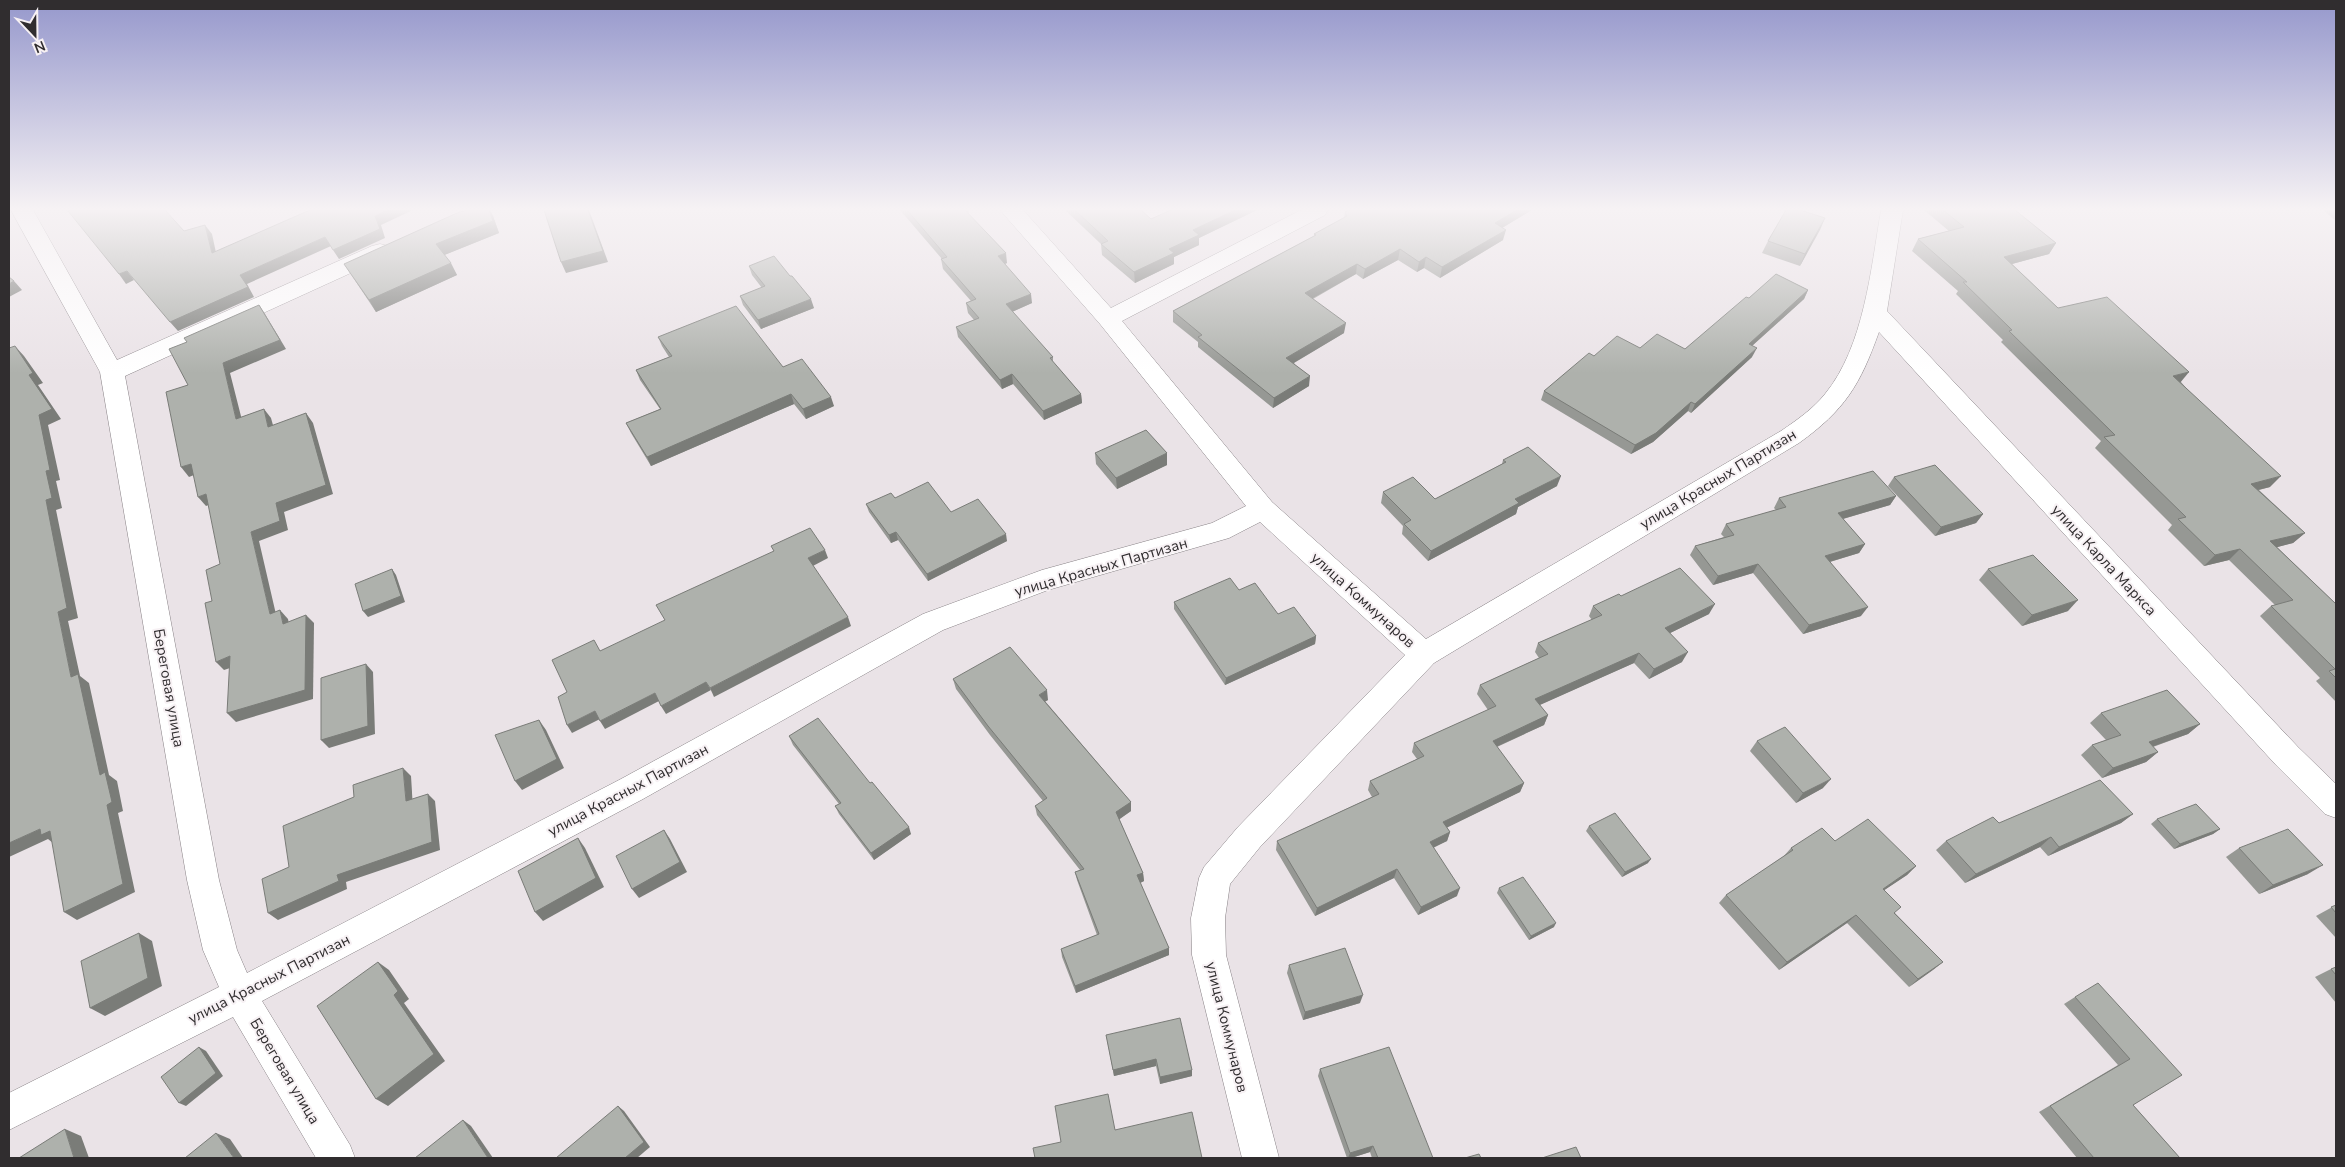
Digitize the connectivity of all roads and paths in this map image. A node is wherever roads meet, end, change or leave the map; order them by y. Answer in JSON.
{"nodes":[{"id":1,"x":52,"y":264,"type":"edge"},
{"id":2,"x":350,"y":264,"type":"edge"},
{"id":3,"x":1059,"y":264,"type":"edge"},
{"id":4,"x":1213,"y":264,"type":"edge"},
{"id":5,"x":1883,"y":264,"type":"edge"},
{"id":6,"x":1875,"y":313,"type":"junction"},
{"id":7,"x":1108,"y":319,"type":"junction"},
{"id":8,"x":112,"y":372,"type":"junction"},
{"id":9,"x":1263,"y":509,"type":"junction"},
{"id":10,"x":1424,"y":655,"type":"junction"},
{"id":11,"x":2336,"y":804,"type":"edge"},
{"id":12,"x":238,"y":995,"type":"junction"},
{"id":13,"x":9,"y":1112,"type":"edge"},
{"id":14,"x":337,"y":1158,"type":"edge"},
{"id":15,"x":1261,"y":1158,"type":"edge"}],
"edges":[{"from":1,"to":8,"type":"street","name":"Береговая улица"},
{"from":2,"to":8,"type":"street"},
{"from":3,"to":7,"type":"street","name":"улица Коммунаров"},
{"from":4,"to":7,"type":"street"},
{"from":5,"to":6,"type":"street","name":"улица Красных Партизан"},
{"from":6,"to":10,"type":"street","name":"улица Красных Партизан"},
{"from":6,"to":11,"type":"street","name":"улица Карла Маркса"},
{"from":7,"to":9,"type":"street","name":"улица Коммунаров"},
{"from":8,"to":12,"type":"street","name":"Береговая улица"},
{"from":9,"to":10,"type":"street","name":"улица Коммунаров"},
{"from":9,"to":12,"type":"street","name":"улица Красных Партизан"},
{"from":10,"to":15,"type":"street","name":"улица Коммунаров"},
{"from":12,"to":13,"type":"street","name":"улица Красных Партизан"},
{"from":12,"to":14,"type":"street","name":"Береговая улица"}]}
